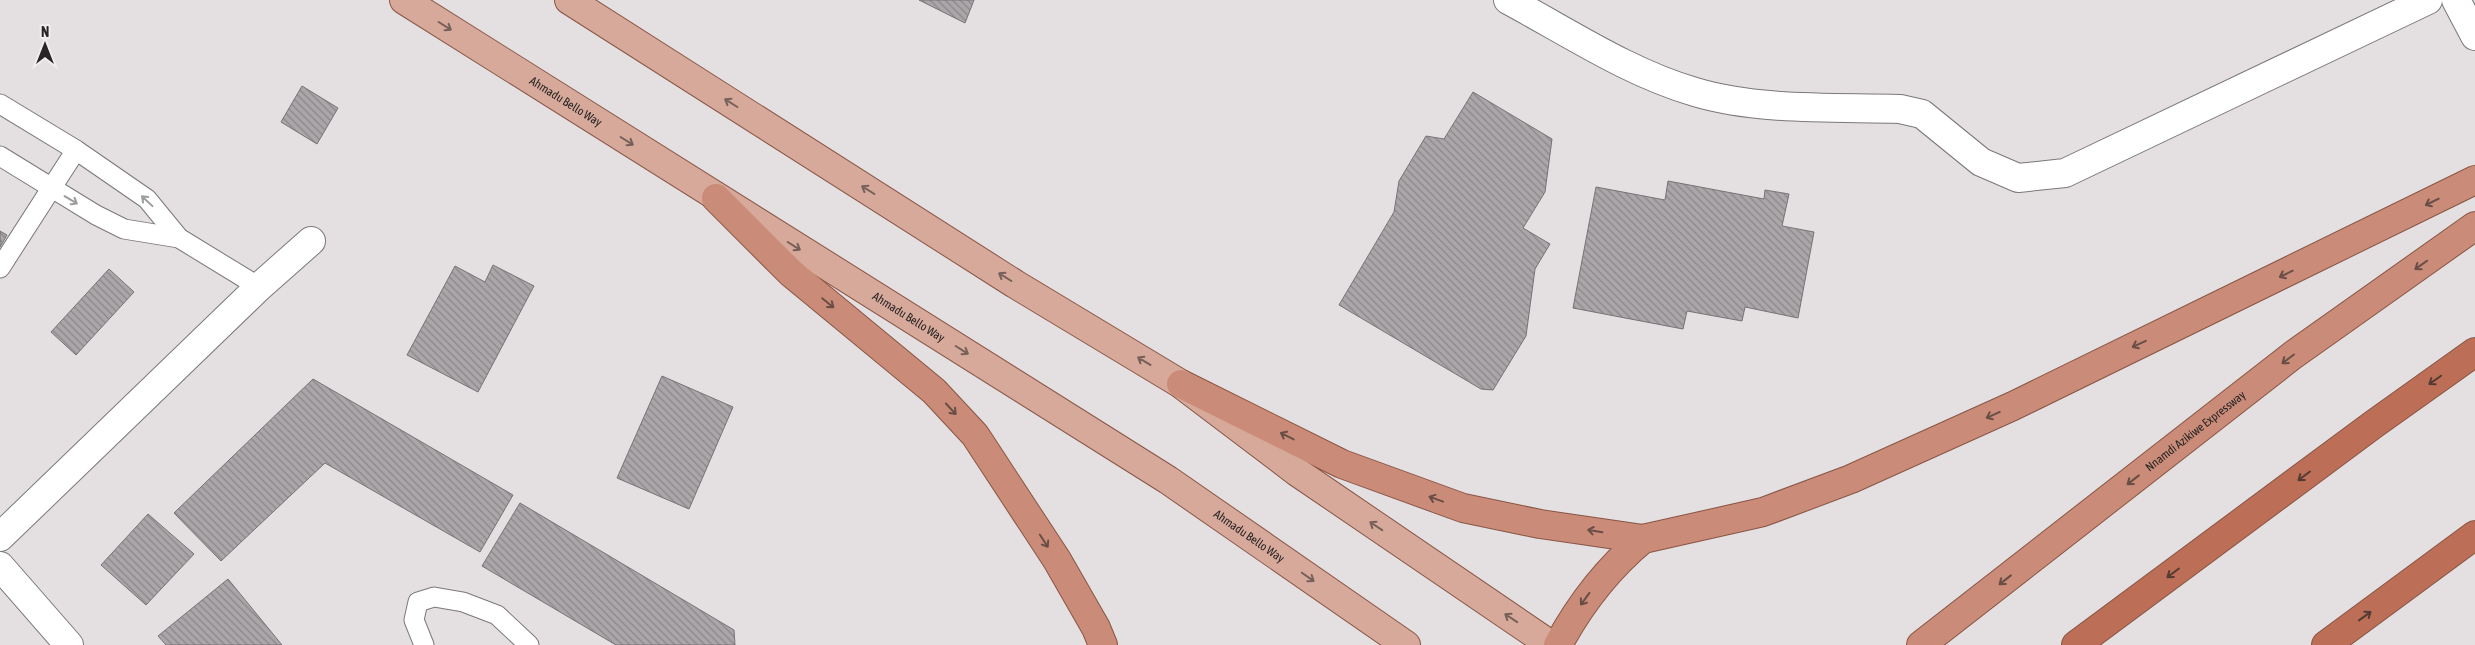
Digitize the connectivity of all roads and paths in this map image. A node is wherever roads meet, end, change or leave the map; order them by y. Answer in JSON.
{"nodes":[{"id":1,"x":404,"y":0,"type":"edge"},
{"id":2,"x":569,"y":0,"type":"edge"},
{"id":3,"x":1508,"y":0,"type":"edge"},
{"id":4,"x":2428,"y":0,"type":"edge"},
{"id":5,"x":2458,"y":1,"type":"edge"},
{"id":6,"x":2475,"y":36,"type":"edge"},
{"id":7,"x":0,"y":104,"type":"edge"},
{"id":8,"x":76,"y":150,"type":"junction"},
{"id":9,"x":0,"y":156,"type":"edge"},
{"id":10,"x":2475,"y":180,"type":"edge"},
{"id":11,"x":52,"y":188,"type":"junction"},
{"id":12,"x":716,"y":198,"type":"junction"},
{"id":13,"x":2475,"y":226,"type":"edge"},
{"id":14,"x":179,"y":238,"type":"junction"},
{"id":15,"x":311,"y":241,"type":"dead end"},
{"id":16,"x":0,"y":268,"type":"edge"},
{"id":17,"x":259,"y":287,"type":"junction"},
{"id":18,"x":2475,"y":352,"type":"edge"},
{"id":19,"x":1181,"y":384,"type":"junction"},
{"id":20,"x":2475,"y":535,"type":"edge"},
{"id":21,"x":0,"y":537,"type":"edge"},
{"id":22,"x":1643,"y":539,"type":"junction"},
{"id":23,"x":0,"y":566,"type":"edge"},
{"id":24,"x":69,"y":645,"type":"edge"},
{"id":25,"x":424,"y":645,"type":"edge"},
{"id":26,"x":529,"y":645,"type":"edge"},
{"id":27,"x":1103,"y":645,"type":"edge"},
{"id":28,"x":1406,"y":645,"type":"edge"},
{"id":29,"x":1551,"y":645,"type":"edge"},
{"id":30,"x":1558,"y":645,"type":"edge"},
{"id":31,"x":1921,"y":645,"type":"edge"},
{"id":32,"x":2076,"y":645,"type":"edge"},
{"id":33,"x":2326,"y":645,"type":"edge"}],
"edges":[{"from":1,"to":12,"type":"main road","name":"Ahmadu Bello Way","one_way":true},
{"from":19,"to":2,"type":"main road","one_way":true},
{"from":3,"to":4,"type":"street"},
{"from":5,"to":6,"type":"street"},
{"from":7,"to":8,"type":"lane"},
{"from":8,"to":11,"type":"lane"},
{"from":14,"to":8,"type":"lane","one_way":true},
{"from":9,"to":11,"type":"lane"},
{"from":10,"to":22,"type":"highway","one_way":true},
{"from":11,"to":14,"type":"lane","one_way":true},
{"from":11,"to":16,"type":"lane"},
{"from":12,"to":27,"type":"highway","one_way":true},
{"from":12,"to":28,"type":"main road","name":"Ahmadu Bello Way","one_way":true},
{"from":13,"to":31,"type":"highway","name":"Nnamdi Azikiwe Expressway","one_way":true},
{"from":14,"to":17,"type":"lane"},
{"from":15,"to":17,"type":"street"},
{"from":17,"to":21,"type":"street"},
{"from":18,"to":32,"type":"highway","one_way":true},
{"from":22,"to":19,"type":"highway","one_way":true},
{"from":29,"to":19,"type":"main road","one_way":true},
{"from":33,"to":20,"type":"highway","one_way":true},
{"from":22,"to":30,"type":"highway","one_way":true},
{"from":23,"to":24,"type":"street"},
{"from":25,"to":26,"type":"lane"}]}
